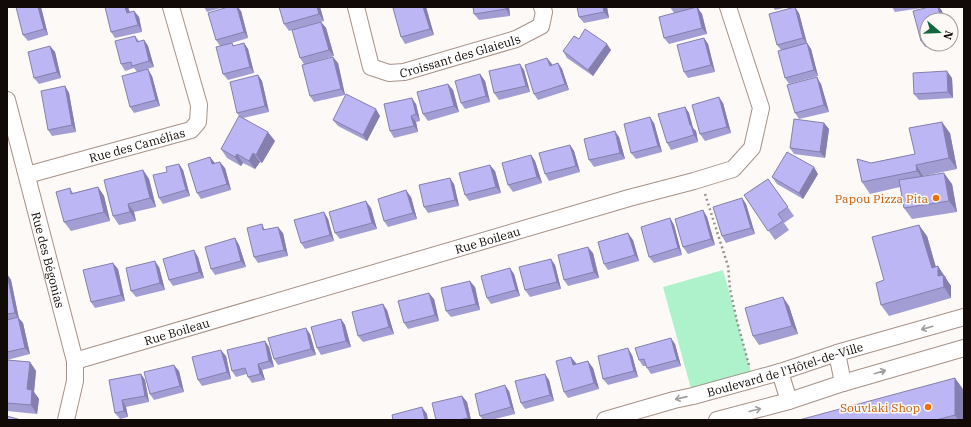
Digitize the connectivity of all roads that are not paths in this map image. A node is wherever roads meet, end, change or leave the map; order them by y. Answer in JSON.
{"nodes":[{"id":1,"x":171,"y":7,"type":"edge"},
{"id":2,"x":356,"y":7,"type":"edge"},
{"id":3,"x":542,"y":7,"type":"edge"},
{"id":4,"x":728,"y":7,"type":"edge"},
{"id":5,"x":7,"y":100,"type":"edge"},
{"id":6,"x":26,"y":175,"type":"junction"},
{"id":7,"x":964,"y":317,"type":"edge"},
{"id":8,"x":964,"y":348,"type":"edge"},
{"id":9,"x":836,"y":353,"type":"junction"},
{"id":10,"x":75,"y":360,"type":"junction"},
{"id":11,"x":780,"y":372,"type":"junction"},
{"id":12,"x":843,"y":383,"type":"junction"},
{"id":13,"x":789,"y":401,"type":"junction"},
{"id":14,"x":66,"y":420,"type":"edge"},
{"id":15,"x":605,"y":420,"type":"edge"},
{"id":16,"x":717,"y":420,"type":"edge"}],
"edges":[{"from":1,"to":6,"type":"street","name":"Rue des Camélias"},
{"from":2,"to":3,"type":"street","name":"Croissant des Glaieuls"},
{"from":4,"to":10,"type":"street","name":"Rue Boileau"},
{"from":5,"to":6,"type":"street","name":"Rue des Bégonias"},
{"from":6,"to":10,"type":"street","name":"Rue des Bégonias"},
{"from":7,"to":9,"type":"street","name":"Boulevard de l'Hôtel-de-Ville","one_way":true},
{"from":12,"to":8,"type":"street","one_way":true},
{"from":9,"to":11,"type":"street","name":"Boulevard de l'Hôtel-de-Ville"},
{"from":9,"to":12,"type":"street"},
{"from":10,"to":14,"type":"street","name":"Rue des Bégonias"},
{"from":11,"to":13,"type":"street"},
{"from":11,"to":15,"type":"street","name":"Boulevard de l'Hôtel-de-Ville","one_way":true},
{"from":12,"to":13,"type":"street"},
{"from":16,"to":13,"type":"street","one_way":true}]}
